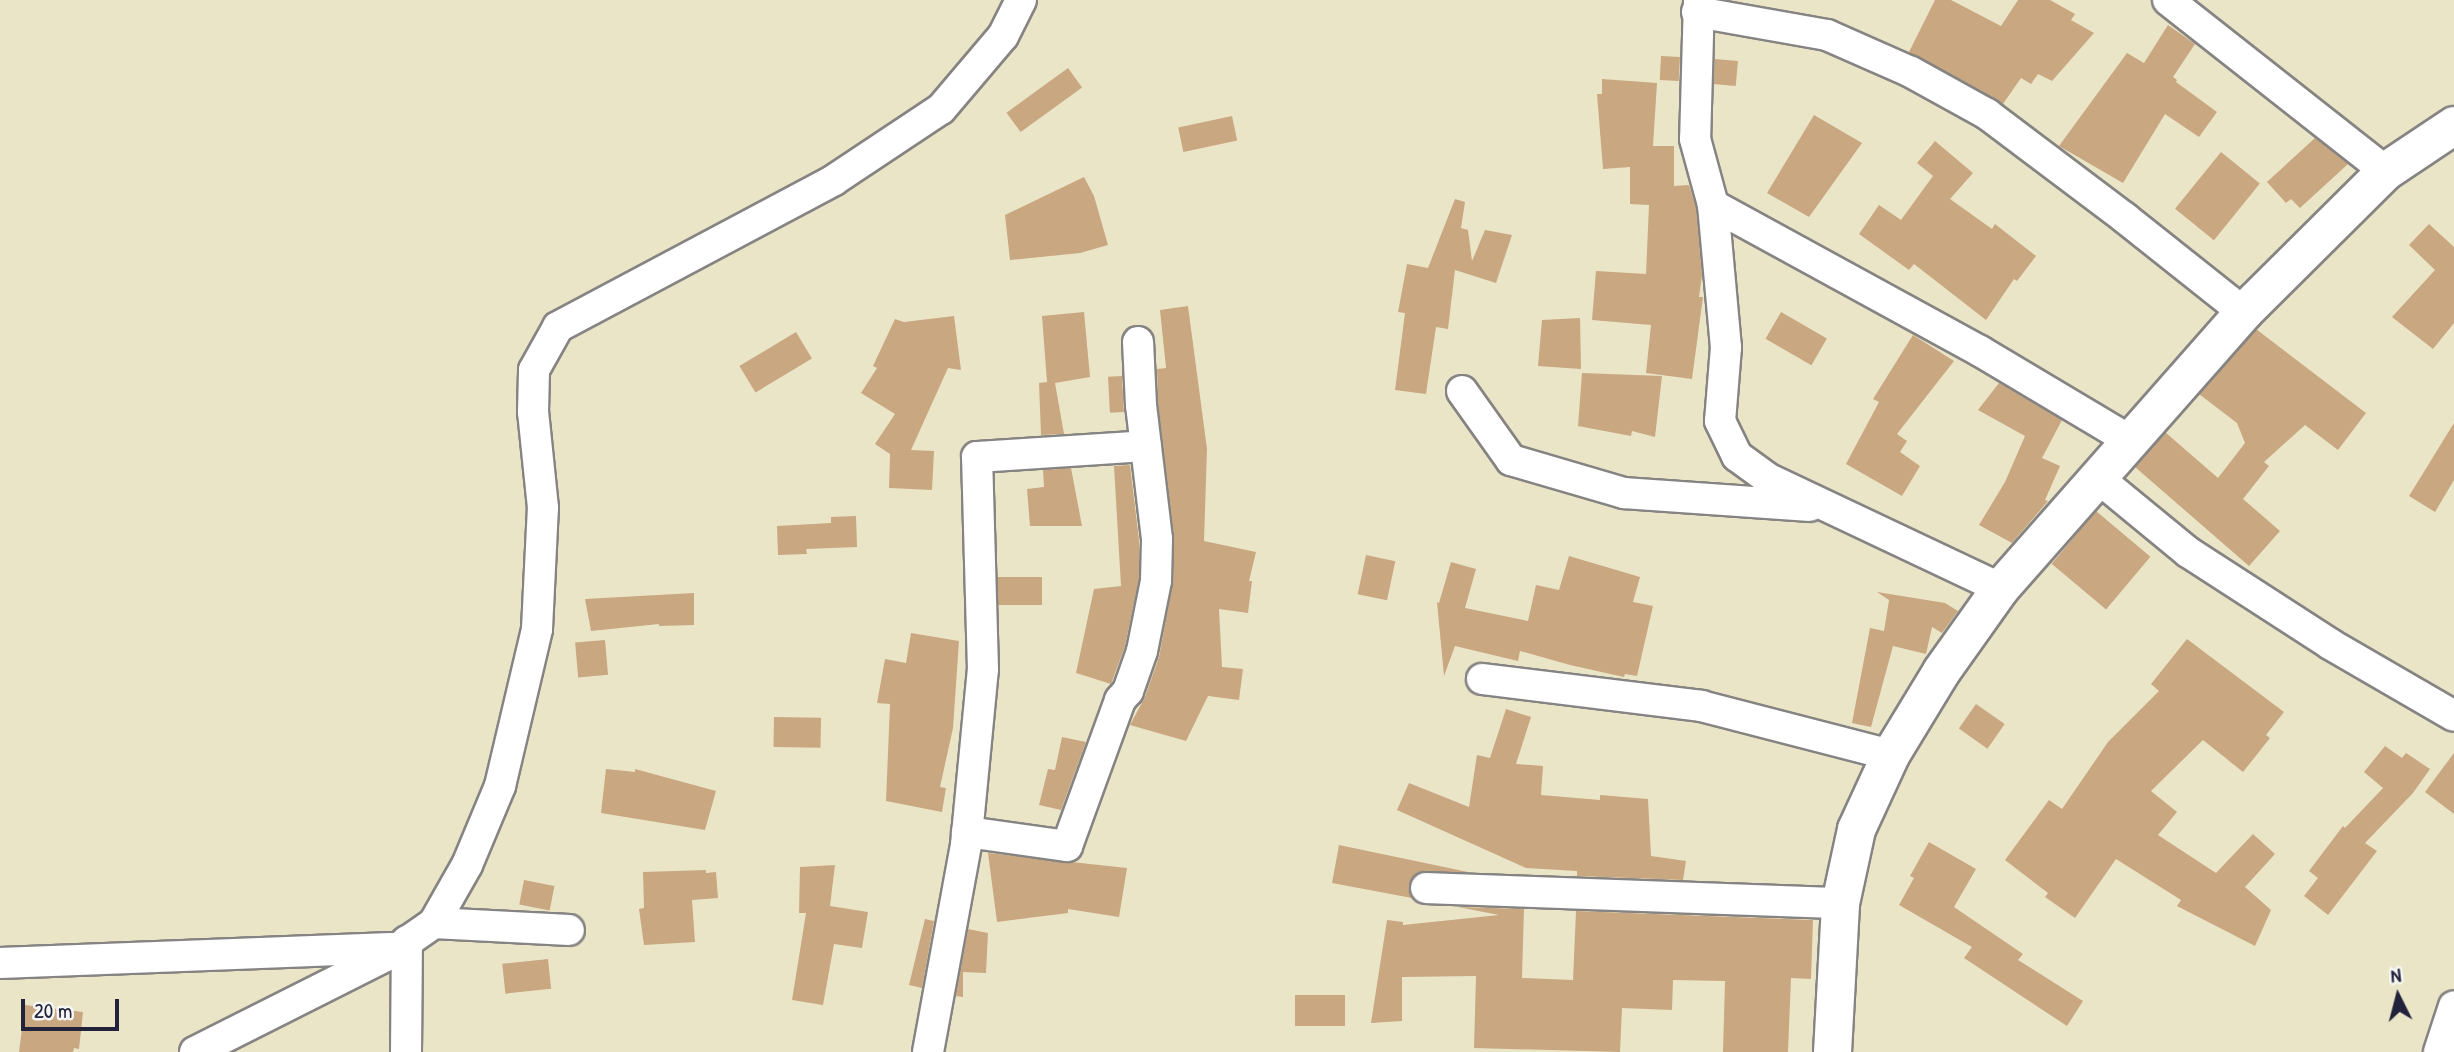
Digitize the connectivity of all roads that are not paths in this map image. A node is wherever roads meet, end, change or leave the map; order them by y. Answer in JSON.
{"nodes":[{"id":1,"x":1021,"y":0,"type":"edge"},
{"id":2,"x":2168,"y":0,"type":"edge"},
{"id":3,"x":1698,"y":6,"type":"edge"},
{"id":4,"x":2454,"y":125,"type":"edge"},
{"id":5,"x":2385,"y":171,"type":"junction"},
{"id":6,"x":1713,"y":205,"type":"junction"},
{"id":7,"x":2243,"y":312,"type":"junction"},
{"id":8,"x":1138,"y":342,"type":"dead end"},
{"id":9,"x":1462,"y":391,"type":"dead end"},
{"id":10,"x":2131,"y":441,"type":"junction"},
{"id":11,"x":1146,"y":446,"type":"junction"},
{"id":12,"x":2098,"y":478,"type":"junction"},
{"id":13,"x":1825,"y":507,"type":"junction"},
{"id":14,"x":2000,"y":588,"type":"junction"},
{"id":15,"x":1482,"y":679,"type":"dead end"},
{"id":16,"x":2454,"y":716,"type":"edge"},
{"id":17,"x":1889,"y":755,"type":"junction"},
{"id":18,"x":967,"y":832,"type":"junction"},
{"id":19,"x":1426,"y":888,"type":"dead end"},
{"id":20,"x":1840,"y":903,"type":"junction"},
{"id":21,"x":434,"y":923,"type":"junction"},
{"id":22,"x":569,"y":930,"type":"dead end"},
{"id":23,"x":402,"y":944,"type":"junction"},
{"id":24,"x":0,"y":963,"type":"edge"},
{"id":25,"x":2454,"y":1006,"type":"edge"},
{"id":26,"x":195,"y":1052,"type":"edge"},
{"id":27,"x":406,"y":1052,"type":"edge"},
{"id":28,"x":928,"y":1052,"type":"edge"},
{"id":29,"x":1832,"y":1052,"type":"edge"},
{"id":30,"x":2439,"y":1052,"type":"edge"}],
"edges":[{"from":1,"to":21,"type":"street"},
{"from":2,"to":5,"type":"street"},
{"from":3,"to":6,"type":"street"},
{"from":3,"to":7,"type":"street"},
{"from":4,"to":5,"type":"street"},
{"from":5,"to":7,"type":"street"},
{"from":6,"to":10,"type":"street"},
{"from":6,"to":13,"type":"street"},
{"from":7,"to":10,"type":"street"},
{"from":8,"to":11,"type":"street"},
{"from":9,"to":13,"type":"street"},
{"from":10,"to":12,"type":"street"},
{"from":11,"to":18,"type":"street"},
{"from":11,"to":18,"type":"street"},
{"from":12,"to":14,"type":"street"},
{"from":12,"to":16,"type":"street"},
{"from":13,"to":14,"type":"street"},
{"from":14,"to":17,"type":"street"},
{"from":15,"to":17,"type":"street"},
{"from":17,"to":20,"type":"street"},
{"from":18,"to":28,"type":"street"},
{"from":19,"to":20,"type":"street"},
{"from":20,"to":29,"type":"street"},
{"from":21,"to":22,"type":"street"},
{"from":21,"to":23,"type":"street"},
{"from":23,"to":24,"type":"street"},
{"from":23,"to":26,"type":"street"},
{"from":23,"to":27,"type":"street"},
{"from":25,"to":30,"type":"street"}]}
